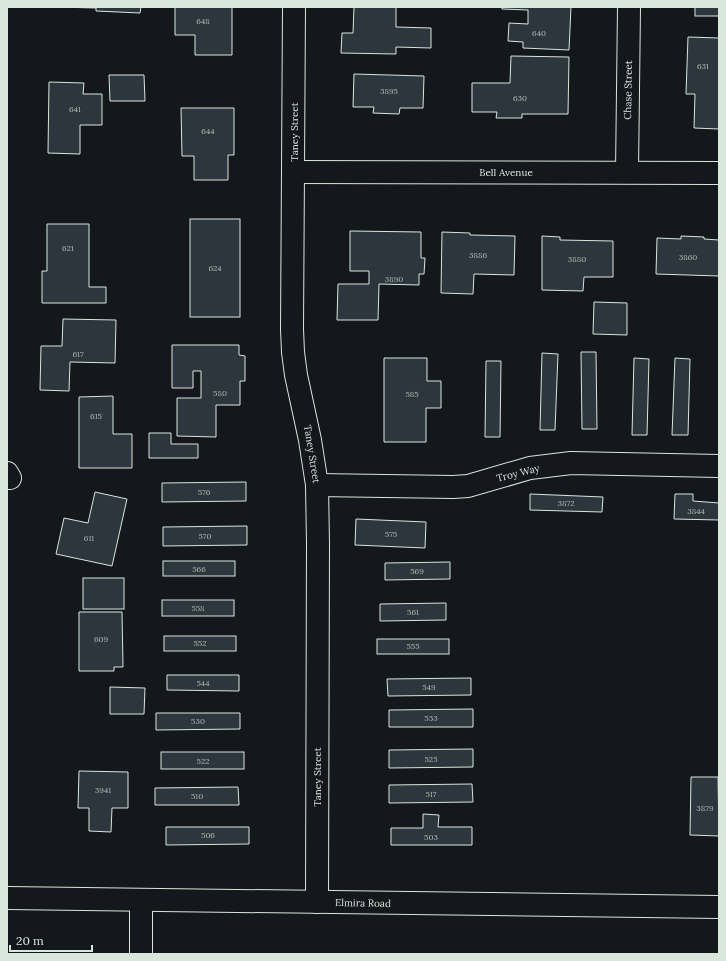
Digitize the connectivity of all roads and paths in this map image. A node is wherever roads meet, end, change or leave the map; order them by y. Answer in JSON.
{"nodes":[{"id":1,"x":294,"y":7,"type":"edge"},
{"id":2,"x":628,"y":7,"type":"edge"},
{"id":3,"x":294,"y":172,"type":"junction"},
{"id":4,"x":627,"y":172,"type":"junction"},
{"id":5,"x":719,"y":173,"type":"edge"},
{"id":6,"x":719,"y":466,"type":"edge"},
{"id":7,"x":317,"y":485,"type":"junction"},
{"id":8,"x":7,"y":898,"type":"edge"},
{"id":9,"x":141,"y":900,"type":"junction"},
{"id":10,"x":317,"y":902,"type":"junction"},
{"id":11,"x":719,"y":907,"type":"edge"},
{"id":12,"x":141,"y":954,"type":"edge"}],
"edges":[{"from":1,"to":3,"type":"street","name":"Taney Street"},
{"from":2,"to":4,"type":"street","name":"Chase Street"},
{"from":3,"to":4,"type":"street","name":"Bell Avenue"},
{"from":3,"to":7,"type":"street","name":"Taney Street"},
{"from":4,"to":5,"type":"street","name":"Bell Avenue"},
{"from":6,"to":7,"type":"street","name":"Troy Way"},
{"from":7,"to":10,"type":"street","name":"Taney Street"},
{"from":8,"to":9,"type":"street","name":"Elmira Road"},
{"from":9,"to":10,"type":"street","name":"Elmira Road"},
{"from":9,"to":12,"type":"street"},
{"from":10,"to":11,"type":"street","name":"Elmira Road"}]}
